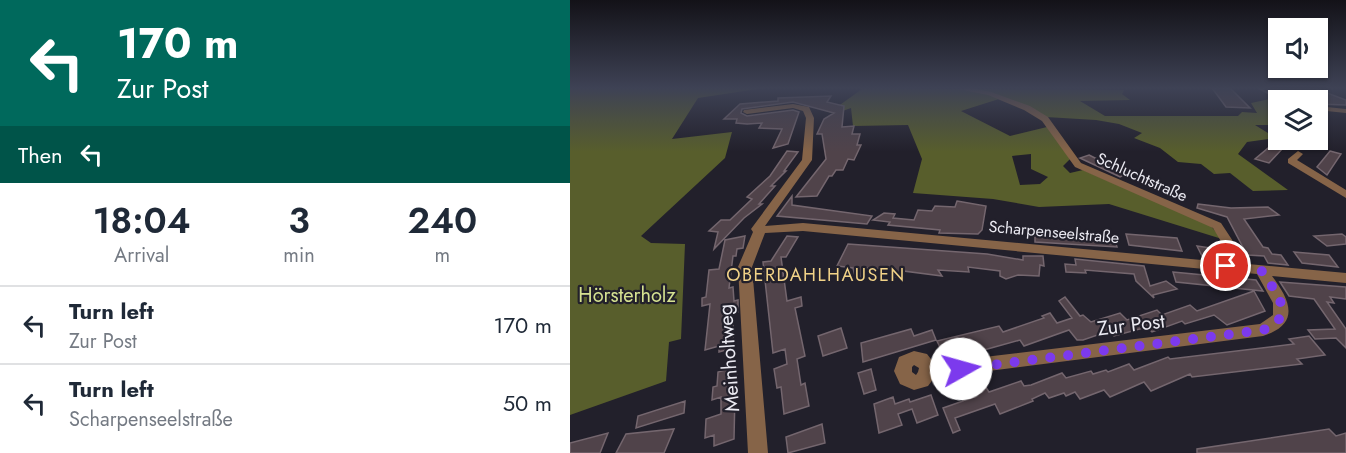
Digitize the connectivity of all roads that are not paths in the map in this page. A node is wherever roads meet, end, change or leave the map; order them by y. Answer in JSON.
{"nodes":[{"id":1,"x":771,"y":109,"type":"edge"},
{"id":2,"x":806,"y":109,"type":"edge"},
{"id":3,"x":1029,"y":109,"type":"edge"},
{"id":4,"x":1328,"y":109,"type":"edge"},
{"id":5,"x":1346,"y":111,"type":"edge"},
{"id":6,"x":747,"y":112,"type":"dead end"},
{"id":7,"x":1298,"y":154,"type":"dead end"},
{"id":8,"x":1346,"y":195,"type":"edge"},
{"id":9,"x":758,"y":229,"type":"junction"},
{"id":10,"x":1244,"y":268,"type":"junction"},
{"id":11,"x":1261,"y":270,"type":"junction"},
{"id":12,"x":1346,"y":278,"type":"edge"},
{"id":13,"x":928,"y":371,"type":"dead end"},
{"id":14,"x":758,"y":453,"type":"edge"}],
"edges":[{"from":1,"to":6,"type":"street","name":"Meinholtweg"},
{"from":2,"to":9,"type":"street","name":"Meinholtweg"},
{"from":3,"to":10,"type":"street","name":"Schluchtstraße"},
{"from":4,"to":5,"type":"street"},
{"from":7,"to":8,"type":"street"},
{"from":9,"to":10,"type":"street","name":"Scharpenseelstraße"},
{"from":9,"to":14,"type":"street","name":"Meinholtweg"},
{"from":10,"to":11,"type":"street","name":"Scharpenseelstraße"},
{"from":11,"to":12,"type":"street","name":"Scharpenseelstraße"},
{"from":11,"to":13,"type":"street","name":"Zur Post"}]}
